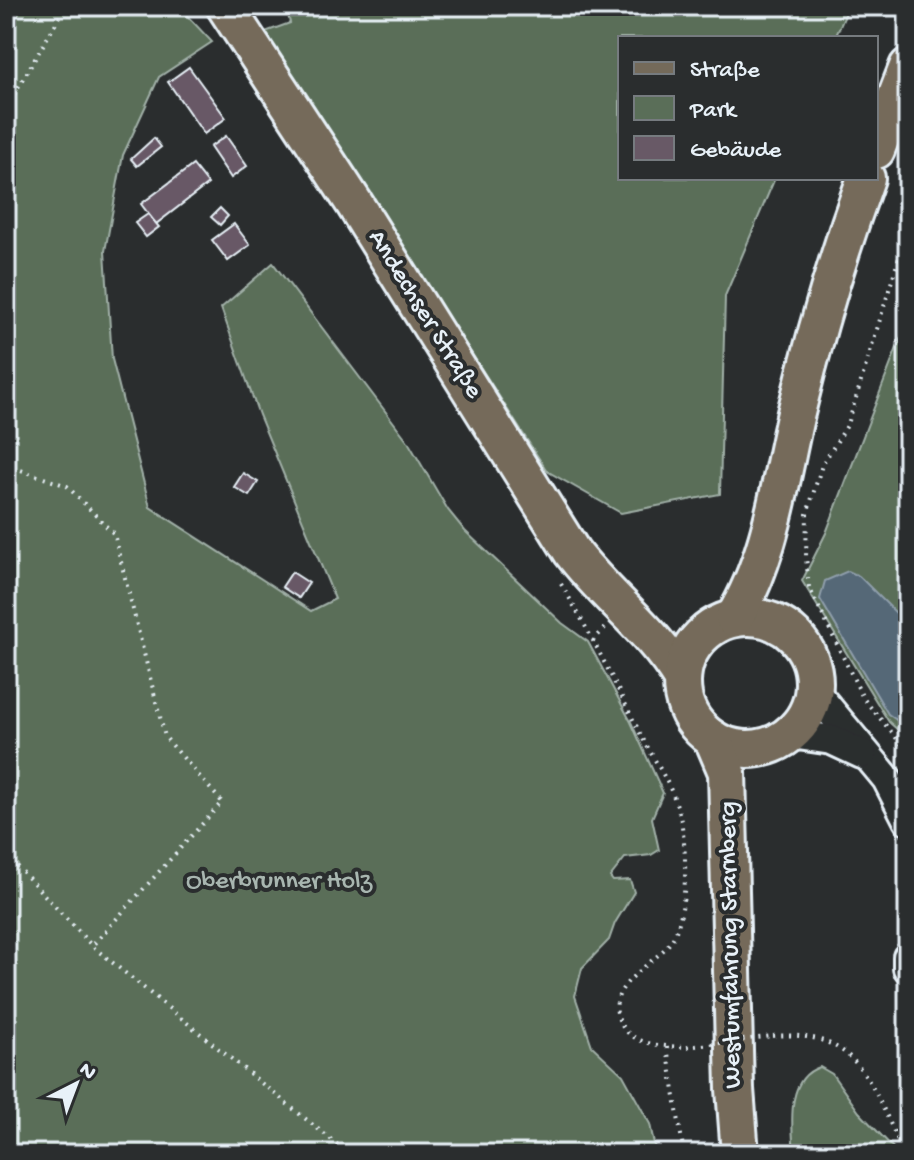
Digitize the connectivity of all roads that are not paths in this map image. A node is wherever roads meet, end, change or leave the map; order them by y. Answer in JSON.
{"nodes":[{"id":1,"x":225,"y":6,"type":"edge"},
{"id":2,"x":908,"y":67,"type":"edge"},
{"id":3,"x":878,"y":145,"type":"edge"},
{"id":4,"x":865,"y":180,"type":"edge"},
{"id":5,"x":765,"y":545,"type":"junction"},
{"id":6,"x":634,"y":615,"type":"junction"},
{"id":7,"x":721,"y":624,"type":"junction"},
{"id":8,"x":782,"y":627,"type":"junction"},
{"id":9,"x":682,"y":679,"type":"junction"},
{"id":10,"x":814,"y":691,"type":"junction"},
{"id":11,"x":713,"y":739,"type":"junction"},
{"id":12,"x":777,"y":741,"type":"junction"},
{"id":13,"x":869,"y":758,"type":"junction"},
{"id":14,"x":908,"y":820,"type":"edge"},
{"id":15,"x":732,"y":889,"type":"junction"},
{"id":16,"x":908,"y":957,"type":"edge"},
{"id":17,"x":908,"y":968,"type":"edge"},
{"id":18,"x":740,"y":1154,"type":"edge"}],
"edges":[{"from":1,"to":6,"type":"main road","name":"Andechser Straße"},
{"from":2,"to":3,"type":"main road"},
{"from":4,"to":5,"type":"main road"},
{"from":5,"to":7,"type":"main road"},
{"from":5,"to":8,"type":"main road"},
{"from":6,"to":7,"type":"main road","name":"Andechser Straße"},
{"from":6,"to":9,"type":"main road","name":"Andechser Straße"},
{"from":7,"to":8,"type":"main road"},
{"from":7,"to":9,"type":"main road"},
{"from":8,"to":10,"type":"main road"},
{"from":9,"to":11,"type":"main road"},
{"from":10,"to":12,"type":"main road"},
{"from":10,"to":13,"type":"street"},
{"from":11,"to":12,"type":"main road"},
{"from":11,"to":15,"type":"main road","name":"Westumfahrung Starnberg"},
{"from":12,"to":13,"type":"street"},
{"from":12,"to":15,"type":"main road"},
{"from":13,"to":14,"type":"street"},
{"from":15,"to":18,"type":"main road","name":"Westumfahrung Starnberg"},
{"from":16,"to":17,"type":"street"}]}
